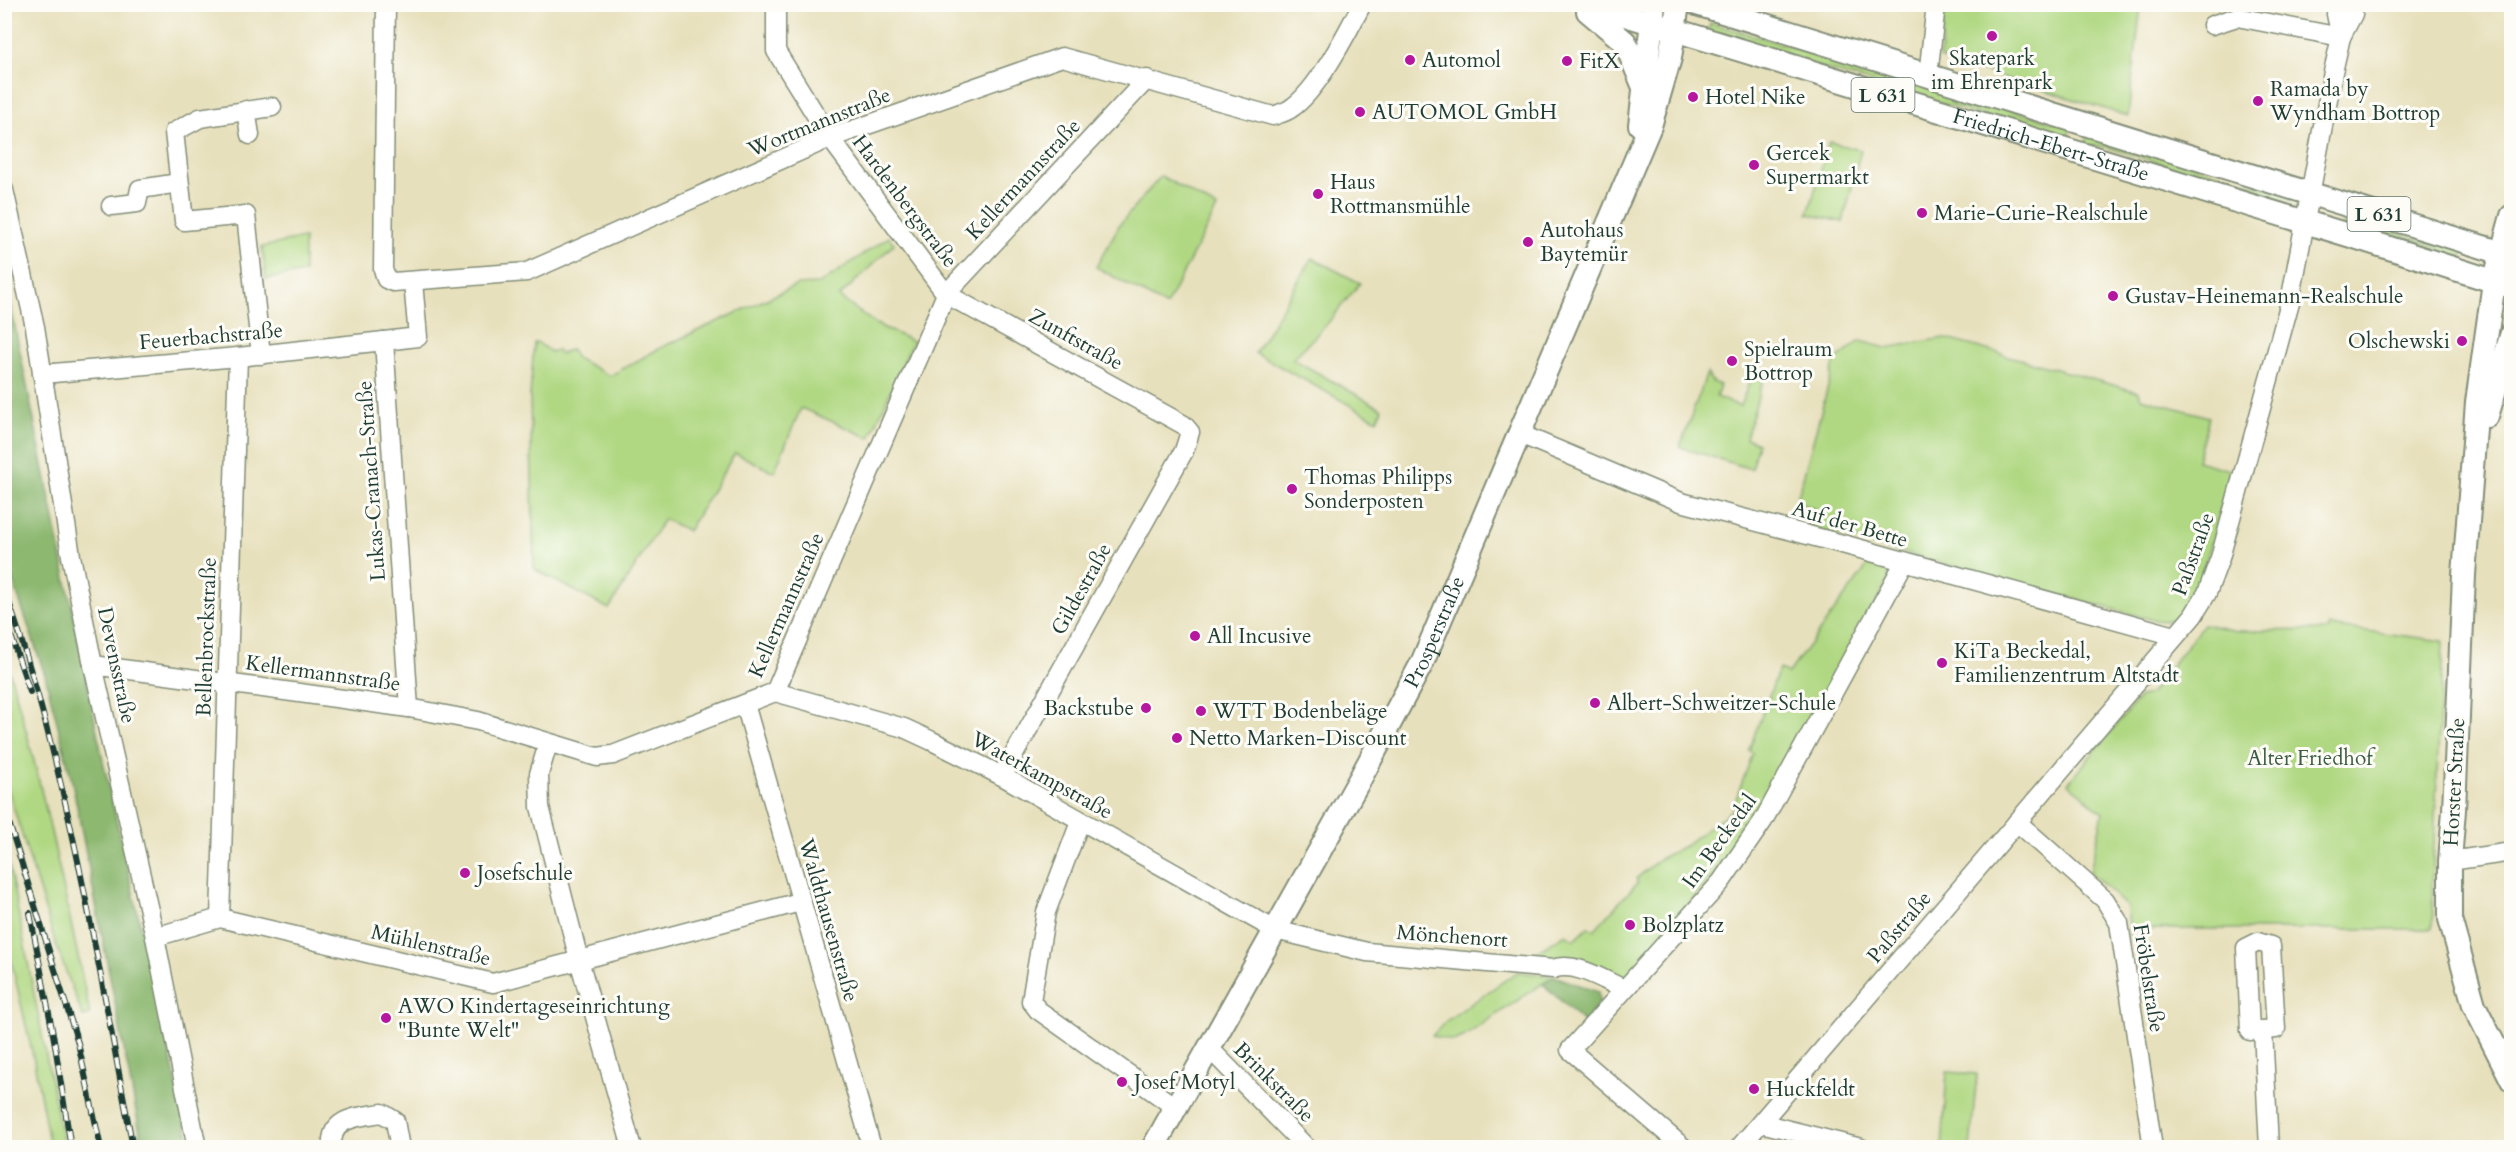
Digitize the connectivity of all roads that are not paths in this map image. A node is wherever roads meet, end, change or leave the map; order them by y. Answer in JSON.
{"nodes":[{"id":1,"x":386,"y":4,"type":"edge"},
{"id":2,"x":776,"y":4,"type":"edge"},
{"id":3,"x":1362,"y":4,"type":"edge"},
{"id":4,"x":1579,"y":4,"type":"edge"},
{"id":5,"x":1589,"y":4,"type":"edge"},
{"id":6,"x":1678,"y":4,"type":"edge"},
{"id":7,"x":1697,"y":4,"type":"edge"},
{"id":8,"x":1936,"y":4,"type":"edge"},
{"id":9,"x":2337,"y":4,"type":"edge"},
{"id":10,"x":2354,"y":4,"type":"edge"},
{"id":11,"x":1653,"y":14,"type":"edge"},
{"id":12,"x":2212,"y":25,"type":"dead end"},
{"id":13,"x":1675,"y":31,"type":"junction"},
{"id":14,"x":2341,"y":37,"type":"junction"},
{"id":15,"x":1928,"y":76,"type":"junction"},
{"id":16,"x":1147,"y":80,"type":"junction"},
{"id":17,"x":1643,"y":86,"type":"junction"},
{"id":18,"x":272,"y":107,"type":"dead end"},
{"id":19,"x":246,"y":110,"type":"junction"},
{"id":20,"x":250,"y":135,"type":"dead end"},
{"id":21,"x":831,"y":138,"type":"junction"},
{"id":22,"x":1637,"y":156,"type":"junction"},
{"id":23,"x":179,"y":183,"type":"junction"},
{"id":24,"x":4,"y":190,"type":"edge"},
{"id":25,"x":2311,"y":193,"type":"junction"},
{"id":26,"x":111,"y":206,"type":"dead end"},
{"id":27,"x":2511,"y":216,"type":"edge"},
{"id":28,"x":2306,"y":222,"type":"junction"},
{"id":29,"x":2507,"y":255,"type":"edge"},
{"id":30,"x":413,"y":282,"type":"junction"},
{"id":31,"x":2503,"y":285,"type":"edge"},
{"id":32,"x":946,"y":294,"type":"junction"},
{"id":33,"x":2511,"y":333,"type":"edge"},
{"id":34,"x":384,"y":341,"type":"junction"},
{"id":35,"x":261,"y":355,"type":"junction"},
{"id":36,"x":238,"y":357,"type":"junction"},
{"id":37,"x":42,"y":374,"type":"junction"},
{"id":38,"x":1184,"y":425,"type":"joint"},
{"id":39,"x":1520,"y":434,"type":"junction"},
{"id":40,"x":2472,"y":472,"type":"junction"},
{"id":41,"x":1904,"y":562,"type":"junction"},
{"id":42,"x":2175,"y":636,"type":"junction"},
{"id":43,"x":93,"y":665,"type":"junction"},
{"id":44,"x":227,"y":683,"type":"junction"},
{"id":45,"x":775,"y":692,"type":"junction"},
{"id":46,"x":745,"y":704,"type":"junction"},
{"id":47,"x":409,"y":708,"type":"junction"},
{"id":48,"x":548,"y":744,"type":"junction"},
{"id":49,"x":1002,"y":776,"type":"junction"},
{"id":50,"x":1080,"y":822,"type":"junction"},
{"id":51,"x":2017,"y":822,"type":"junction"},
{"id":52,"x":2511,"y":852,"type":"edge"},
{"id":53,"x":2450,"y":861,"type":"junction"},
{"id":54,"x":800,"y":902,"type":"junction"},
{"id":55,"x":220,"y":918,"type":"junction"},
{"id":56,"x":1275,"y":930,"type":"junction"},
{"id":57,"x":155,"y":937,"type":"junction"},
{"id":58,"x":579,"y":960,"type":"junction"},
{"id":59,"x":1624,"y":989,"type":"junction"},
{"id":60,"x":2263,"y":1030,"type":"dead end"},
{"id":61,"x":1209,"y":1048,"type":"junction"},
{"id":62,"x":2511,"y":1080,"type":"edge"},
{"id":63,"x":1175,"y":1107,"type":"junction"},
{"id":64,"x":1761,"y":1123,"type":"junction"},
{"id":65,"x":197,"y":1148,"type":"edge"},
{"id":66,"x":332,"y":1148,"type":"edge"},
{"id":67,"x":400,"y":1148,"type":"edge"},
{"id":68,"x":632,"y":1148,"type":"edge"},
{"id":69,"x":872,"y":1148,"type":"edge"},
{"id":70,"x":1153,"y":1148,"type":"edge"},
{"id":71,"x":1307,"y":1148,"type":"edge"},
{"id":72,"x":1684,"y":1148,"type":"edge"},
{"id":73,"x":1740,"y":1148,"type":"edge"},
{"id":74,"x":1861,"y":1148,"type":"edge"},
{"id":75,"x":2153,"y":1148,"type":"edge"},
{"id":76,"x":2270,"y":1148,"type":"edge"}],
"edges":[{"from":1,"to":30,"type":"street","name":"Wortmannstraße"},
{"from":2,"to":21,"type":"street","name":"Hardenbergstraße"},
{"from":3,"to":16,"type":"street","name":"Wortmannstraße"},
{"from":4,"to":17,"type":"main road"},
{"from":5,"to":11,"type":"main road","name":"Friedrich-Ebert-Straße","number":"L 631"},
{"from":6,"to":13,"type":"main road","name":"Prosperstraße"},
{"from":7,"to":15,"type":"main road","name":"Friedrich-Ebert-Straße","number":"L 631"},
{"from":8,"to":15,"type":"street"},
{"from":9,"to":14,"type":"street","name":"Paßstraße"},
{"from":10,"to":14,"type":"street","name":"Paßstraße"},
{"from":11,"to":13,"type":"main road","name":"Friedrich-Ebert-Straße","number":"L 631"},
{"from":11,"to":17,"type":"main road","name":"Prosperstraße"},
{"from":12,"to":14,"type":"street"},
{"from":13,"to":22,"type":"main road","name":"Prosperstraße"},
{"from":13,"to":28,"type":"main road","name":"Friedrich-Ebert-Straße","number":"L 631"},
{"from":14,"to":25,"type":"street","name":"Paßstraße"},
{"from":15,"to":25,"type":"main road","name":"Friedrich-Ebert-Straße","number":"L 631"},
{"from":16,"to":21,"type":"street","name":"Wortmannstraße"},
{"from":16,"to":32,"type":"street","name":"Kellermannstraße"},
{"from":17,"to":22,"type":"main road","name":"Prosperstraße"},
{"from":18,"to":19,"type":"street"},
{"from":19,"to":20,"type":"street"},
{"from":19,"to":23,"type":"street"},
{"from":21,"to":30,"type":"street","name":"Wortmannstraße"},
{"from":21,"to":32,"type":"street","name":"Hardenbergstraße"},
{"from":22,"to":39,"type":"main road","name":"Prosperstraße"},
{"from":23,"to":26,"type":"street"},
{"from":23,"to":35,"type":"street"},
{"from":24,"to":37,"type":"street","name":"Devensstraße"},
{"from":25,"to":28,"type":"street","name":"Paßstraße"},
{"from":25,"to":29,"type":"main road","name":"Friedrich-Ebert-Straße","number":"L 631"},
{"from":27,"to":29,"type":"main road","name":"Horster Straße"},
{"from":28,"to":31,"type":"main road","name":"Friedrich-Ebert-Straße","number":"L 631"},
{"from":28,"to":42,"type":"street","name":"Paßstraße"},
{"from":29,"to":31,"type":"main road","name":"Horster Straße"},
{"from":30,"to":34,"type":"street"},
{"from":31,"to":40,"type":"main road","name":"Horster Straße"},
{"from":32,"to":38,"type":"street","name":"Zunftstraße"},
{"from":32,"to":45,"type":"street","name":"Kellermannstraße"},
{"from":33,"to":40,"type":"main road","name":"Horster Straße"},
{"from":34,"to":35,"type":"street","name":"Feuerbachstraße"},
{"from":34,"to":47,"type":"street","name":"Lukas-Cranach-Straße"},
{"from":35,"to":36,"type":"street","name":"Feuerbachstraße"},
{"from":36,"to":37,"type":"street","name":"Feuerbachstraße"},
{"from":36,"to":44,"type":"street","name":"Bellenbrockstraße"},
{"from":37,"to":43,"type":"street","name":"Devensstraße"},
{"from":38,"to":49,"type":"street","name":"Gildestraße"},
{"from":39,"to":41,"type":"street","name":"Auf der Bette"},
{"from":39,"to":56,"type":"main road","name":"Prosperstraße"},
{"from":40,"to":53,"type":"main road","name":"Horster Straße"},
{"from":41,"to":42,"type":"street","name":"Auf der Bette"},
{"from":41,"to":59,"type":"street","name":"Im Beckedal"},
{"from":42,"to":51,"type":"street","name":"Paßstraße"},
{"from":43,"to":44,"type":"street","name":"Kellermannstraße"},
{"from":43,"to":57,"type":"street","name":"Devensstraße"},
{"from":44,"to":47,"type":"street","name":"Kellermannstraße"},
{"from":44,"to":55,"type":"street","name":"Bellenbrockstraße"},
{"from":45,"to":46,"type":"street","name":"Kellermannstraße"},
{"from":45,"to":49,"type":"street","name":"Waterkampstraße"},
{"from":46,"to":48,"type":"street","name":"Kellermannstraße"},
{"from":46,"to":54,"type":"street","name":"Waldthausenstraße"},
{"from":47,"to":48,"type":"street","name":"Kellermannstraße"},
{"from":48,"to":58,"type":"street"},
{"from":49,"to":50,"type":"street","name":"Waterkampstraße"},
{"from":50,"to":56,"type":"street","name":"Waterkampstraße"},
{"from":50,"to":63,"type":"street"},
{"from":51,"to":64,"type":"street","name":"Paßstraße"},
{"from":51,"to":75,"type":"street","name":"Fröbelstraße"},
{"from":52,"to":53,"type":"street"},
{"from":53,"to":62,"type":"main road","name":"Horster Straße"},
{"from":54,"to":58,"type":"street","name":"Mühlenstraße"},
{"from":54,"to":69,"type":"street","name":"Waldthausenstraße"},
{"from":55,"to":57,"type":"street","name":"Mühlenstraße"},
{"from":55,"to":58,"type":"street","name":"Mühlenstraße"},
{"from":56,"to":59,"type":"street","name":"Mönchenort"},
{"from":56,"to":61,"type":"main road","name":"Prosperstraße"},
{"from":57,"to":65,"type":"street","name":"Devensstraße"},
{"from":58,"to":68,"type":"street"},
{"from":59,"to":72,"type":"street","name":"Im Beckedal"},
{"from":60,"to":76,"type":"street"},
{"from":61,"to":63,"type":"main road","name":"Prosperstraße"},
{"from":61,"to":71,"type":"street","name":"Brinkstraße"},
{"from":63,"to":70,"type":"main road","name":"Prosperstraße"},
{"from":64,"to":73,"type":"street","name":"Paßstraße"},
{"from":64,"to":74,"type":"street"},
{"from":66,"to":67,"type":"street"}]}
